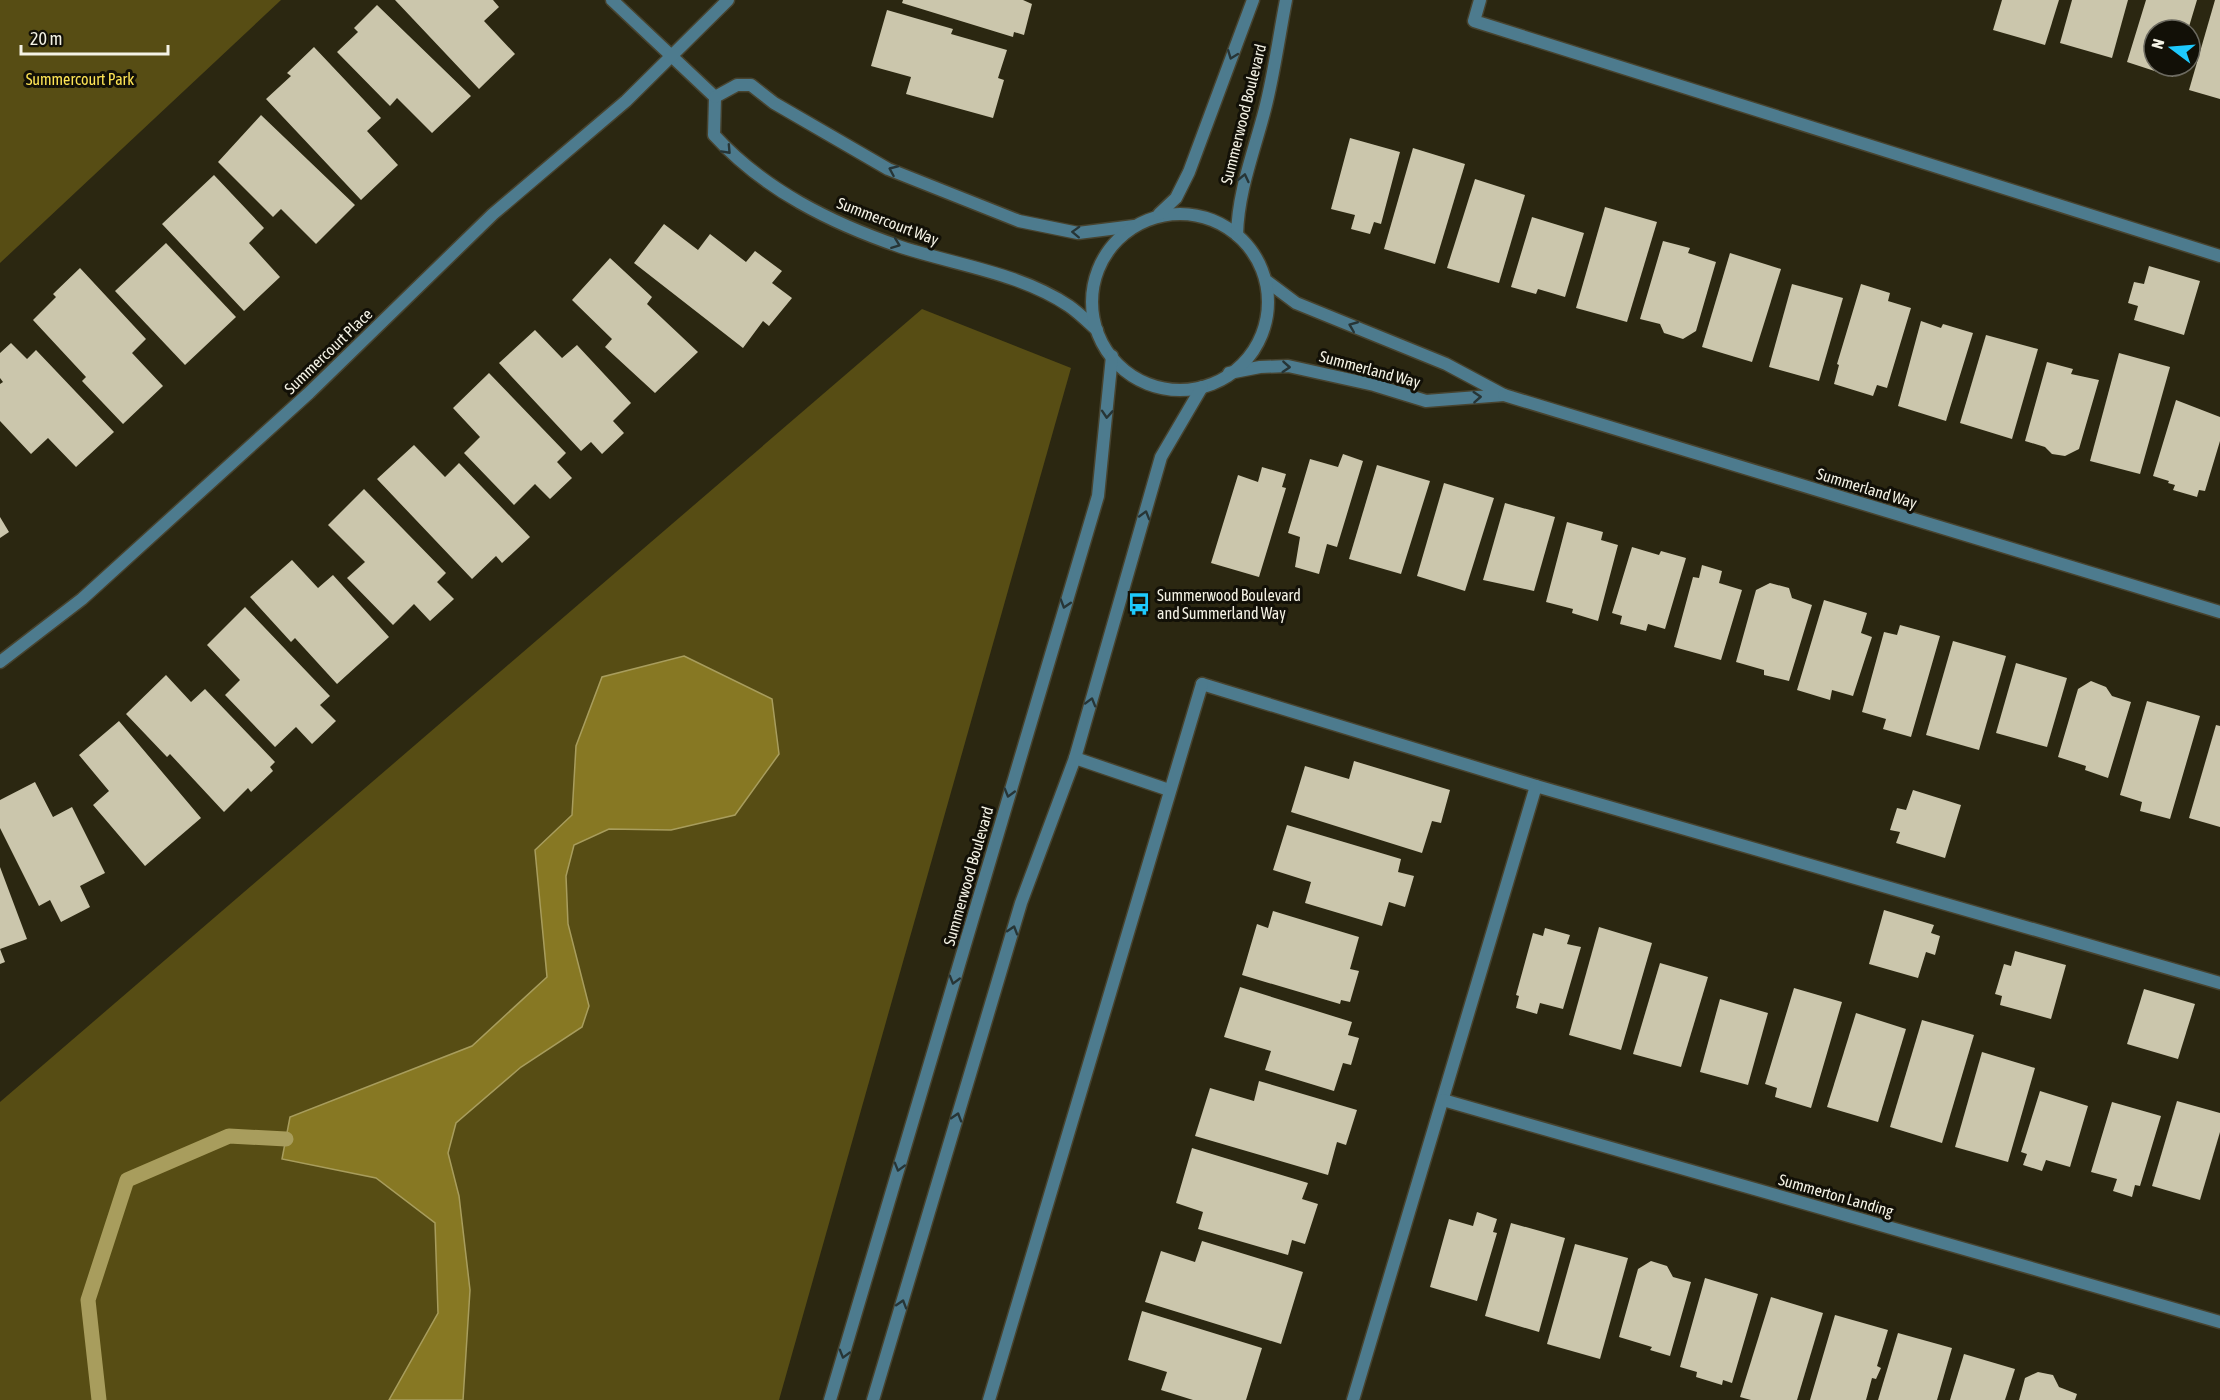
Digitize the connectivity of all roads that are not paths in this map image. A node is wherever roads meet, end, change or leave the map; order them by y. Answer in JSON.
{"nodes":[{"id":1,"x":612,"y":0,"type":"edge"},
{"id":2,"x":728,"y":0,"type":"edge"},
{"id":3,"x":1253,"y":0,"type":"edge"},
{"id":4,"x":1286,"y":0,"type":"edge"},
{"id":5,"x":1480,"y":0,"type":"edge"},
{"id":6,"x":671,"y":56,"type":"junction"},
{"id":7,"x":715,"y":97,"type":"junction"},
{"id":8,"x":1159,"y":214,"type":"junction"},
{"id":9,"x":1134,"y":226,"type":"junction"},
{"id":10,"x":1236,"y":236,"type":"junction"},
{"id":11,"x":2220,"y":256,"type":"edge"},
{"id":12,"x":1268,"y":282,"type":"junction"},
{"id":13,"x":1097,"y":330,"type":"junction"},
{"id":14,"x":1112,"y":356,"type":"junction"},
{"id":15,"x":1228,"y":373,"type":"junction"},
{"id":16,"x":1203,"y":387,"type":"junction"},
{"id":17,"x":1504,"y":395,"type":"junction"},
{"id":18,"x":2220,"y":612,"type":"edge"},
{"id":19,"x":0,"y":662,"type":"edge"},
{"id":20,"x":1076,"y":758,"type":"junction"},
{"id":21,"x":1536,"y":786,"type":"junction"},
{"id":22,"x":1169,"y":790,"type":"junction"},
{"id":23,"x":2220,"y":983,"type":"edge"},
{"id":24,"x":1443,"y":1100,"type":"junction"},
{"id":25,"x":2220,"y":1322,"type":"edge"},
{"id":26,"x":830,"y":1400,"type":"edge"},
{"id":27,"x":873,"y":1400,"type":"edge"},
{"id":28,"x":989,"y":1400,"type":"edge"},
{"id":29,"x":1353,"y":1400,"type":"edge"}],
"edges":[{"from":1,"to":6,"type":"street"},
{"from":2,"to":6,"type":"street","name":"Summercourt Place"},
{"from":3,"to":8,"type":"street","name":"Summerwood Boulevard","one_way":true},
{"from":10,"to":4,"type":"street","name":"Summerwood Boulevard","one_way":true},
{"from":5,"to":11,"type":"street"},
{"from":6,"to":7,"type":"street"},
{"from":6,"to":19,"type":"street","name":"Summercourt Place"},
{"from":9,"to":7,"type":"street","one_way":true},
{"from":7,"to":13,"type":"street","name":"Summercourt Way","one_way":true},
{"from":8,"to":9,"type":"street"},
{"from":8,"to":10,"type":"street"},
{"from":9,"to":13,"type":"street"},
{"from":10,"to":12,"type":"street"},
{"from":12,"to":15,"type":"street"},
{"from":17,"to":12,"type":"street","name":"Summerland Way","one_way":true},
{"from":13,"to":14,"type":"street"},
{"from":14,"to":16,"type":"street"},
{"from":14,"to":26,"type":"street","name":"Summerwood Boulevard","one_way":true},
{"from":15,"to":16,"type":"street"},
{"from":15,"to":17,"type":"street","name":"Summerland Way","one_way":true},
{"from":20,"to":16,"type":"street","one_way":true},
{"from":17,"to":18,"type":"street","name":"Summerland Way"},
{"from":20,"to":22,"type":"street"},
{"from":27,"to":20,"type":"street","one_way":true},
{"from":21,"to":22,"type":"street"},
{"from":21,"to":23,"type":"street"},
{"from":21,"to":24,"type":"street"},
{"from":22,"to":28,"type":"street"},
{"from":24,"to":25,"type":"street","name":"Summerton Landing"},
{"from":24,"to":29,"type":"street"}]}
